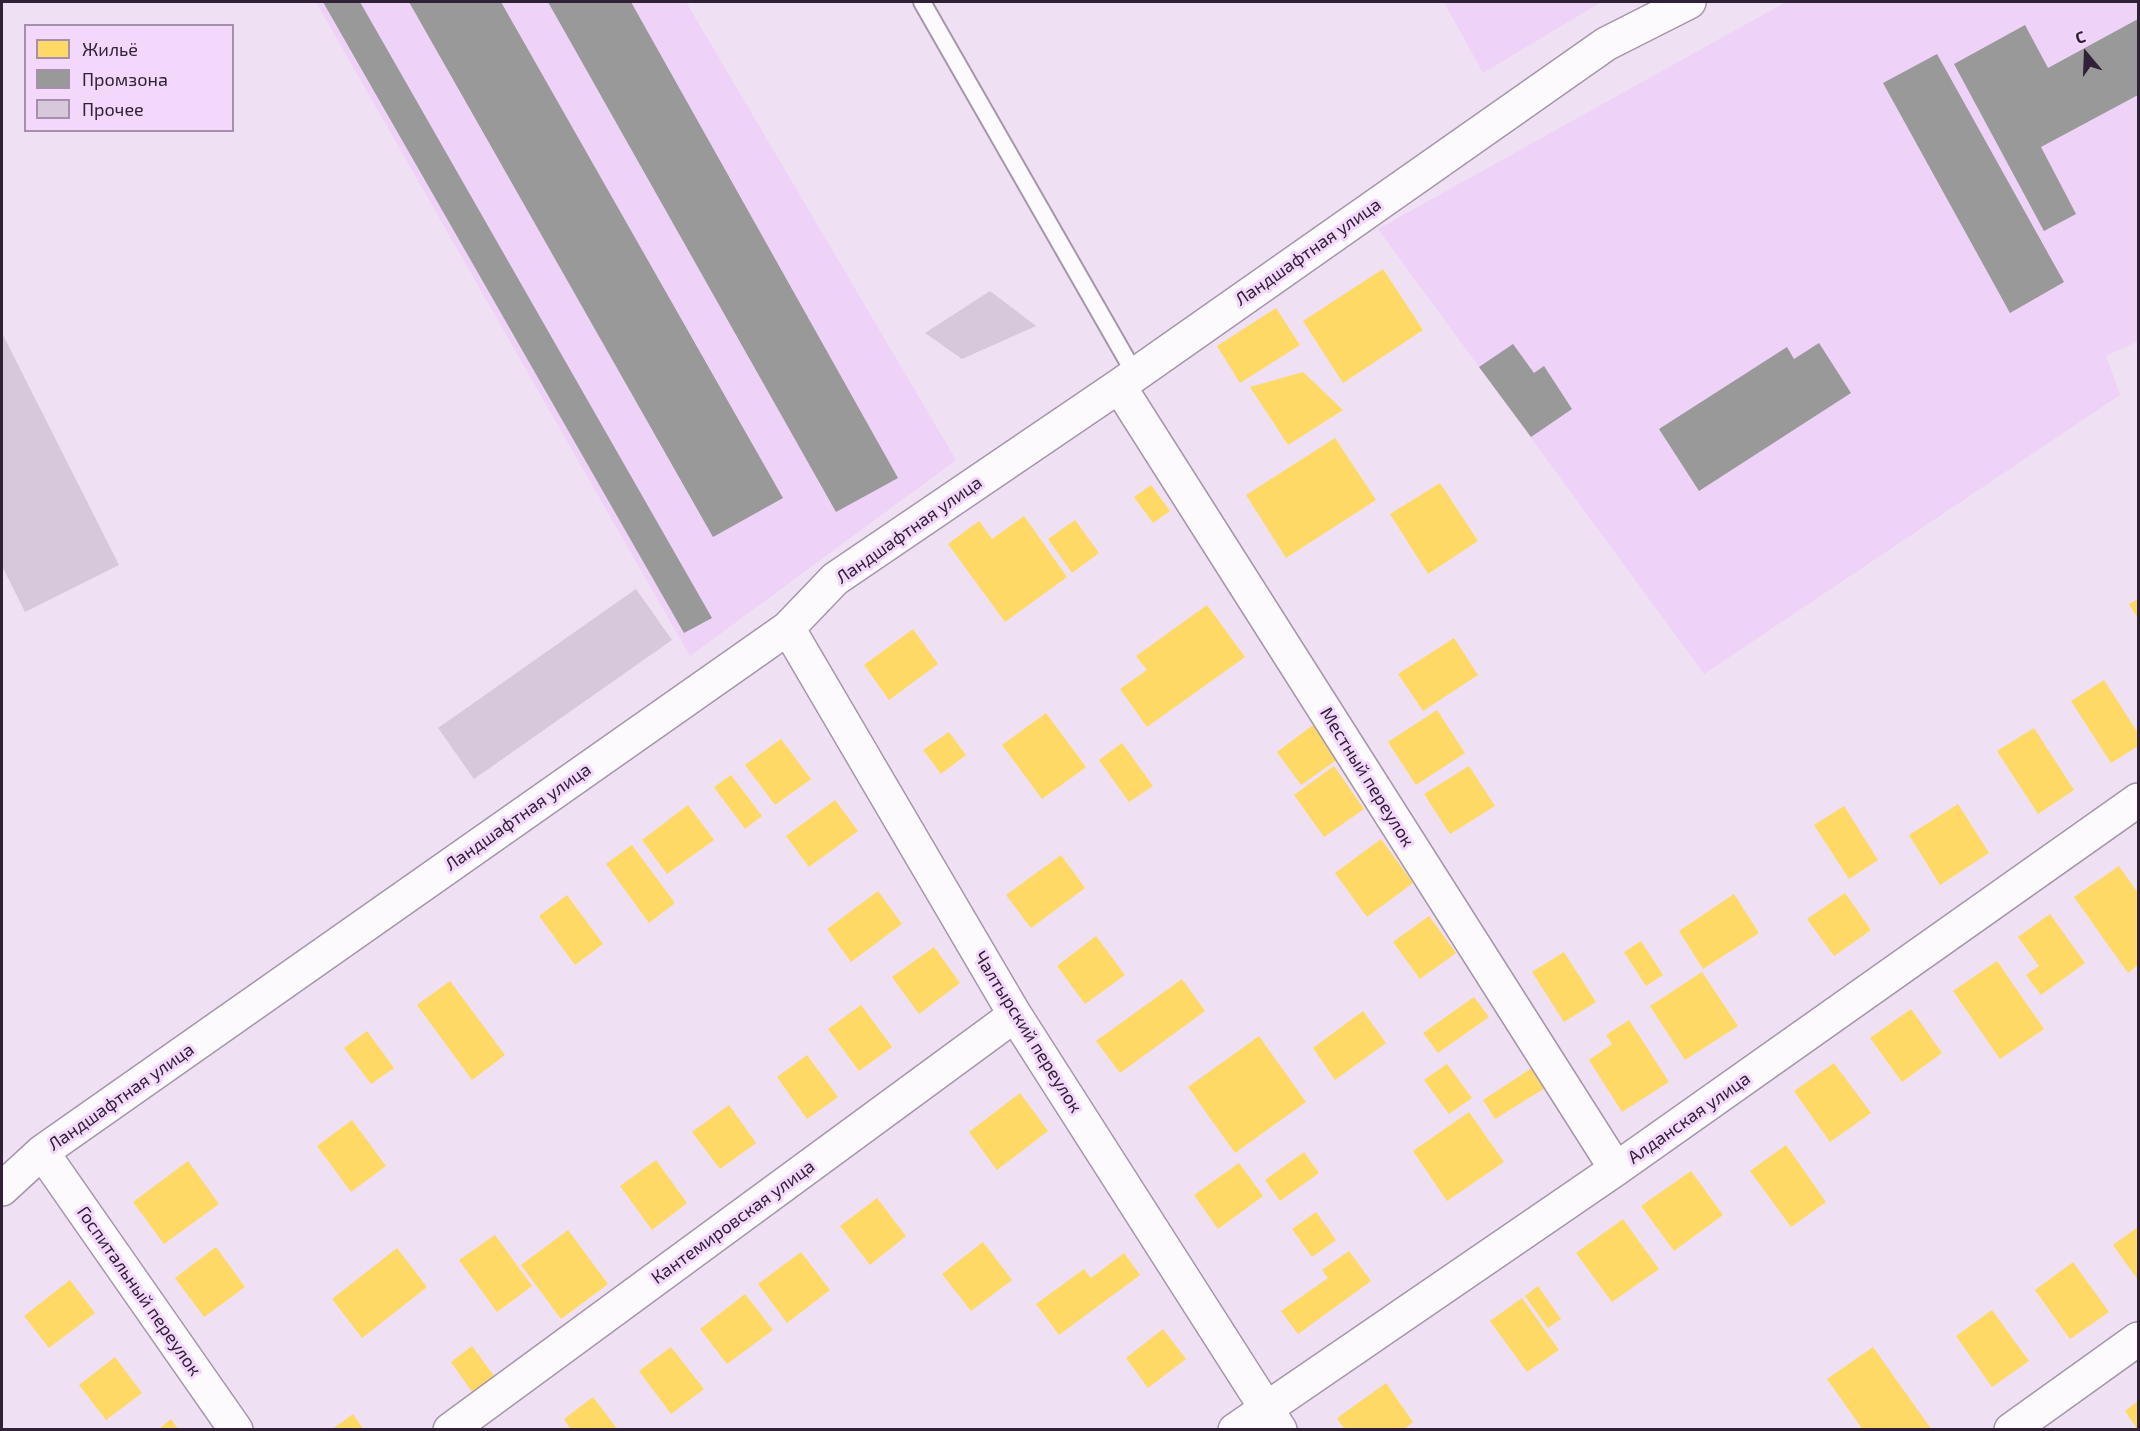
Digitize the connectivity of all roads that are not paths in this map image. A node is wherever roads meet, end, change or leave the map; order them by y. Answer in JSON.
{"nodes":[{"id":1,"x":922,"y":2,"type":"edge"},
{"id":2,"x":1689,"y":2,"type":"edge"},
{"id":3,"x":1127,"y":380,"type":"junction"},
{"id":4,"x":788,"y":628,"type":"junction"},
{"id":5,"x":2139,"y":800,"type":"edge"},
{"id":6,"x":1015,"y":1015,"type":"junction"},
{"id":7,"x":42,"y":1152,"type":"junction"},
{"id":8,"x":1616,"y":1169,"type":"junction"},
{"id":9,"x":2,"y":1189,"type":"edge"},
{"id":10,"x":2139,"y":1339,"type":"edge"},
{"id":11,"x":1273,"y":1418,"type":"edge"},
{"id":12,"x":236,"y":1430,"type":"edge"},
{"id":13,"x":450,"y":1430,"type":"edge"},
{"id":14,"x":1235,"y":1430,"type":"edge"},
{"id":15,"x":2011,"y":1430,"type":"edge"}],
"edges":[{"from":1,"to":3,"type":"lane"},
{"from":2,"to":3,"type":"street","name":"Ландшафтная улица"},
{"from":3,"to":4,"type":"street","name":"Ландшафтная улица"},
{"from":3,"to":8,"type":"street","name":"Местный переулок"},
{"from":4,"to":6,"type":"street","name":"Чалтырский переулок"},
{"from":4,"to":7,"type":"street","name":"Ландшафтная улица"},
{"from":5,"to":8,"type":"street","name":"Алданская улица"},
{"from":6,"to":11,"type":"street","name":"Чалтырский переулок"},
{"from":6,"to":13,"type":"street","name":"Кантемировская улица"},
{"from":7,"to":9,"type":"street","name":"Ландшафтная улица"},
{"from":7,"to":12,"type":"street","name":"Госпитальный переулок"},
{"from":8,"to":11,"type":"street","name":"Алданская улица"},
{"from":10,"to":15,"type":"street"},
{"from":11,"to":14,"type":"street","name":"Алданская улица"}]}
